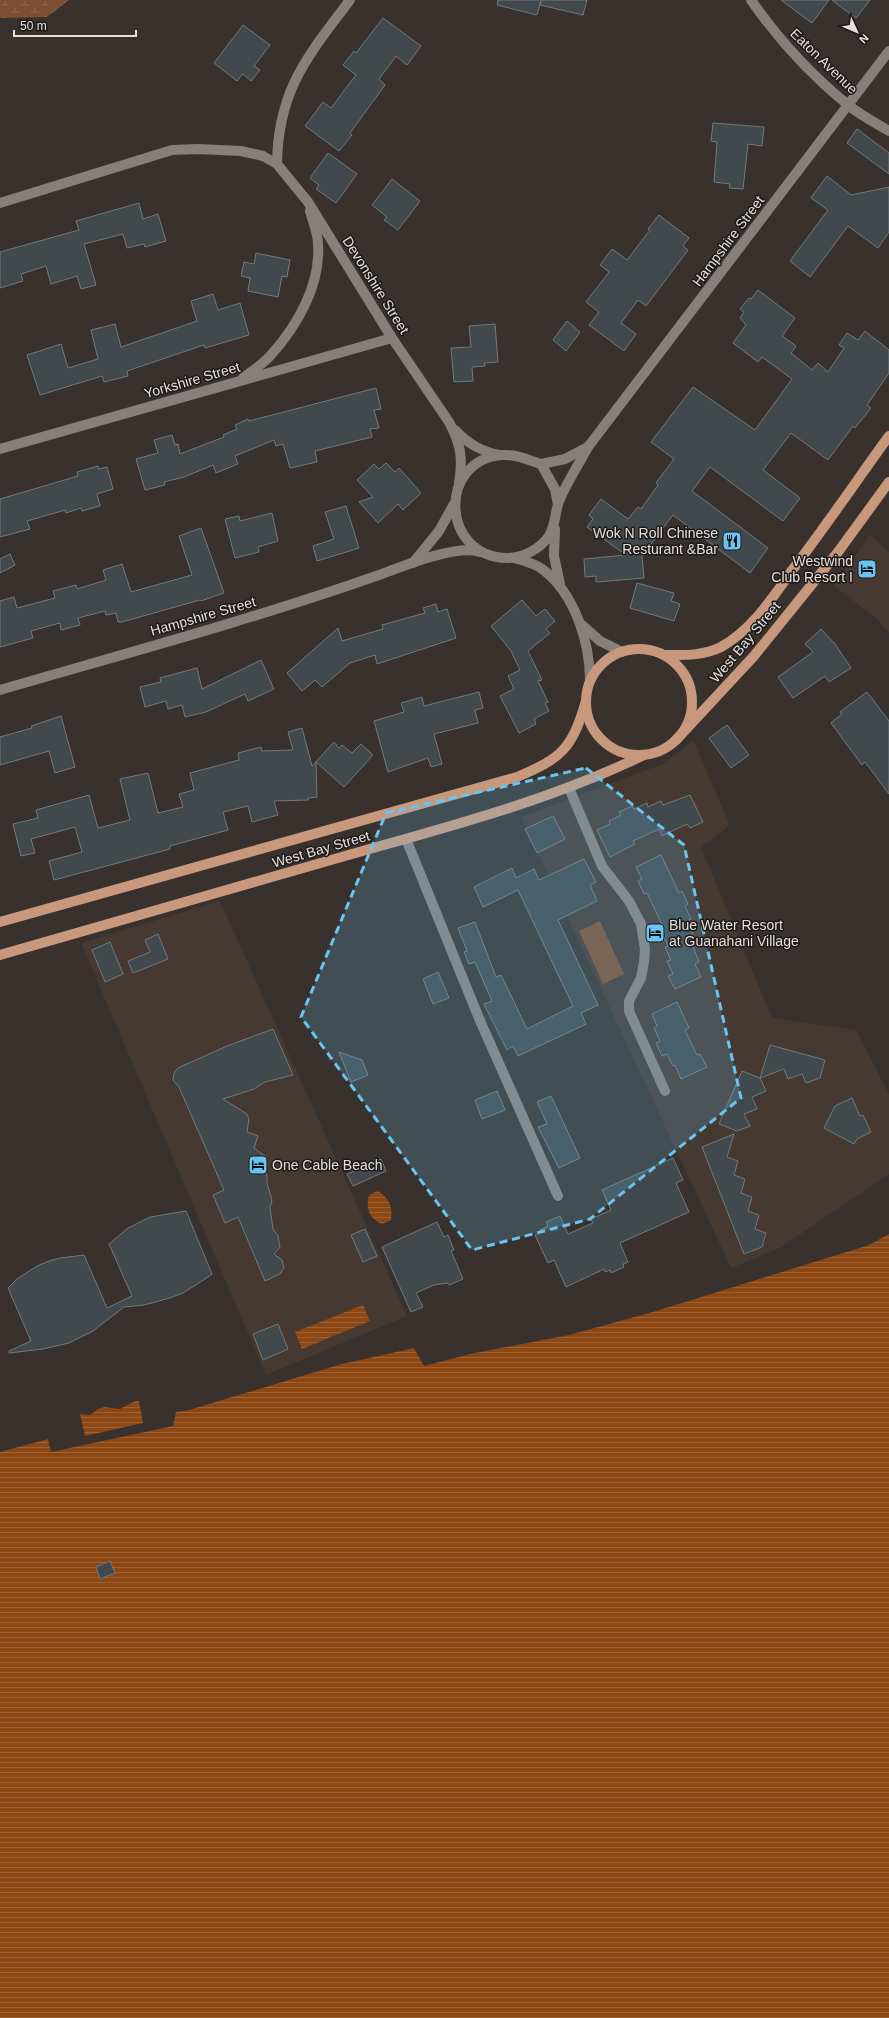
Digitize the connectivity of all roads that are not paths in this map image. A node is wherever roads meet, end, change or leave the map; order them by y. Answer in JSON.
{"nodes":[{"id":1,"x":350,"y":0,"type":"edge"},
{"id":2,"x":750,"y":0,"type":"edge"},
{"id":3,"x":889,"y":51,"type":"edge"},
{"id":4,"x":849,"y":105,"type":"junction"},
{"id":5,"x":889,"y":131,"type":"edge"},
{"id":6,"x":277,"y":164,"type":"junction"},
{"id":7,"x":308,"y":202,"type":"junction"},
{"id":8,"x":0,"y":203,"type":"edge"},
{"id":9,"x":392,"y":338,"type":"junction"},
{"id":10,"x":240,"y":381,"type":"junction"},
{"id":11,"x":449,"y":422,"type":"junction"},
{"id":12,"x":889,"y":436,"type":"edge"},
{"id":13,"x":0,"y":448,"type":"edge"},
{"id":14,"x":588,"y":448,"type":"junction"},
{"id":15,"x":502,"y":455,"type":"junction"},
{"id":16,"x":541,"y":464,"type":"junction"},
{"id":17,"x":889,"y":482,"type":"edge"},
{"id":18,"x":458,"y":487,"type":"junction"},
{"id":19,"x":455,"y":502,"type":"junction"},
{"id":20,"x":558,"y":505,"type":"junction"},
{"id":21,"x":556,"y":521,"type":"junction"},
{"id":22,"x":490,"y":556,"type":"junction"},
{"id":23,"x":514,"y":558,"type":"junction"},
{"id":24,"x":412,"y":563,"type":"junction"},
{"id":25,"x":562,"y":590,"type":"junction"},
{"id":26,"x":582,"y":625,"type":"junction"},
{"id":27,"x":622,"y":652,"type":"junction"},
{"id":28,"x":664,"y":655,"type":"junction"},
{"id":29,"x":590,"y":682,"type":"junction"},
{"id":30,"x":0,"y":690,"type":"edge"},
{"id":31,"x":586,"y":701,"type":"junction"},
{"id":32,"x":676,"y":740,"type":"junction"},
{"id":33,"x":644,"y":755,"type":"junction"},
{"id":34,"x":569,"y":788,"type":"junction"},
{"id":35,"x":406,"y":839,"type":"junction"},
{"id":36,"x":0,"y":922,"type":"edge"},
{"id":37,"x":0,"y":955,"type":"edge"},
{"id":38,"x":665,"y":1091,"type":"dead end"},
{"id":39,"x":558,"y":1196,"type":"dead end"}],
"edges":[{"from":1,"to":6,"type":"street"},
{"from":2,"to":4,"type":"street","name":"Eaton Avenue"},
{"from":3,"to":4,"type":"street","name":"Hampshire Street"},
{"from":4,"to":5,"type":"street","name":"Eaton Avenue"},
{"from":4,"to":14,"type":"street","name":"Hampshire Street"},
{"from":6,"to":7,"type":"street","name":"Devonshire Street"},
{"from":6,"to":8,"type":"street","name":"Devonshire Street"},
{"from":7,"to":9,"type":"street","name":"Devonshire Street"},
{"from":7,"to":10,"type":"street"},
{"from":9,"to":10,"type":"street","name":"Yorkshire Street"},
{"from":9,"to":11,"type":"street","name":"Devonshire Street"},
{"from":10,"to":13,"type":"street","name":"Yorkshire Street"},
{"from":11,"to":15,"type":"street","name":"Devonshire Street"},
{"from":11,"to":18,"type":"street","name":"Devonshire Street"},
{"from":12,"to":28,"type":"main road","name":"West Bay Street"},
{"from":14,"to":16,"type":"street","name":"Hampshire Street"},
{"from":14,"to":20,"type":"street","name":"Hampshire Street"},
{"from":15,"to":16,"type":"street"},
{"from":15,"to":18,"type":"street"},
{"from":16,"to":20,"type":"street"},
{"from":17,"to":32,"type":"main road","name":"West Bay Street"},
{"from":18,"to":19,"type":"street"},
{"from":19,"to":22,"type":"street"},
{"from":19,"to":24,"type":"street"},
{"from":20,"to":21,"type":"street"},
{"from":21,"to":23,"type":"street"},
{"from":21,"to":25,"type":"street"},
{"from":22,"to":23,"type":"street"},
{"from":22,"to":24,"type":"street","name":"Hampshire Street"},
{"from":23,"to":25,"type":"street"},
{"from":24,"to":30,"type":"street","name":"Hampshire Street"},
{"from":25,"to":26,"type":"street"},
{"from":26,"to":27,"type":"street"},
{"from":26,"to":29,"type":"street"},
{"from":27,"to":28,"type":"main road"},
{"from":27,"to":29,"type":"main road"},
{"from":28,"to":32,"type":"main road"},
{"from":29,"to":31,"type":"main road"},
{"from":31,"to":33,"type":"main road"},
{"from":31,"to":36,"type":"main road","name":"West Bay Street"},
{"from":32,"to":33,"type":"main road"},
{"from":33,"to":34,"type":"main road","name":"West Bay Street"},
{"from":34,"to":35,"type":"main road","name":"West Bay Street"},
{"from":34,"to":38,"type":"street"},
{"from":35,"to":37,"type":"main road","name":"West Bay Street"},
{"from":35,"to":39,"type":"street"}]}
